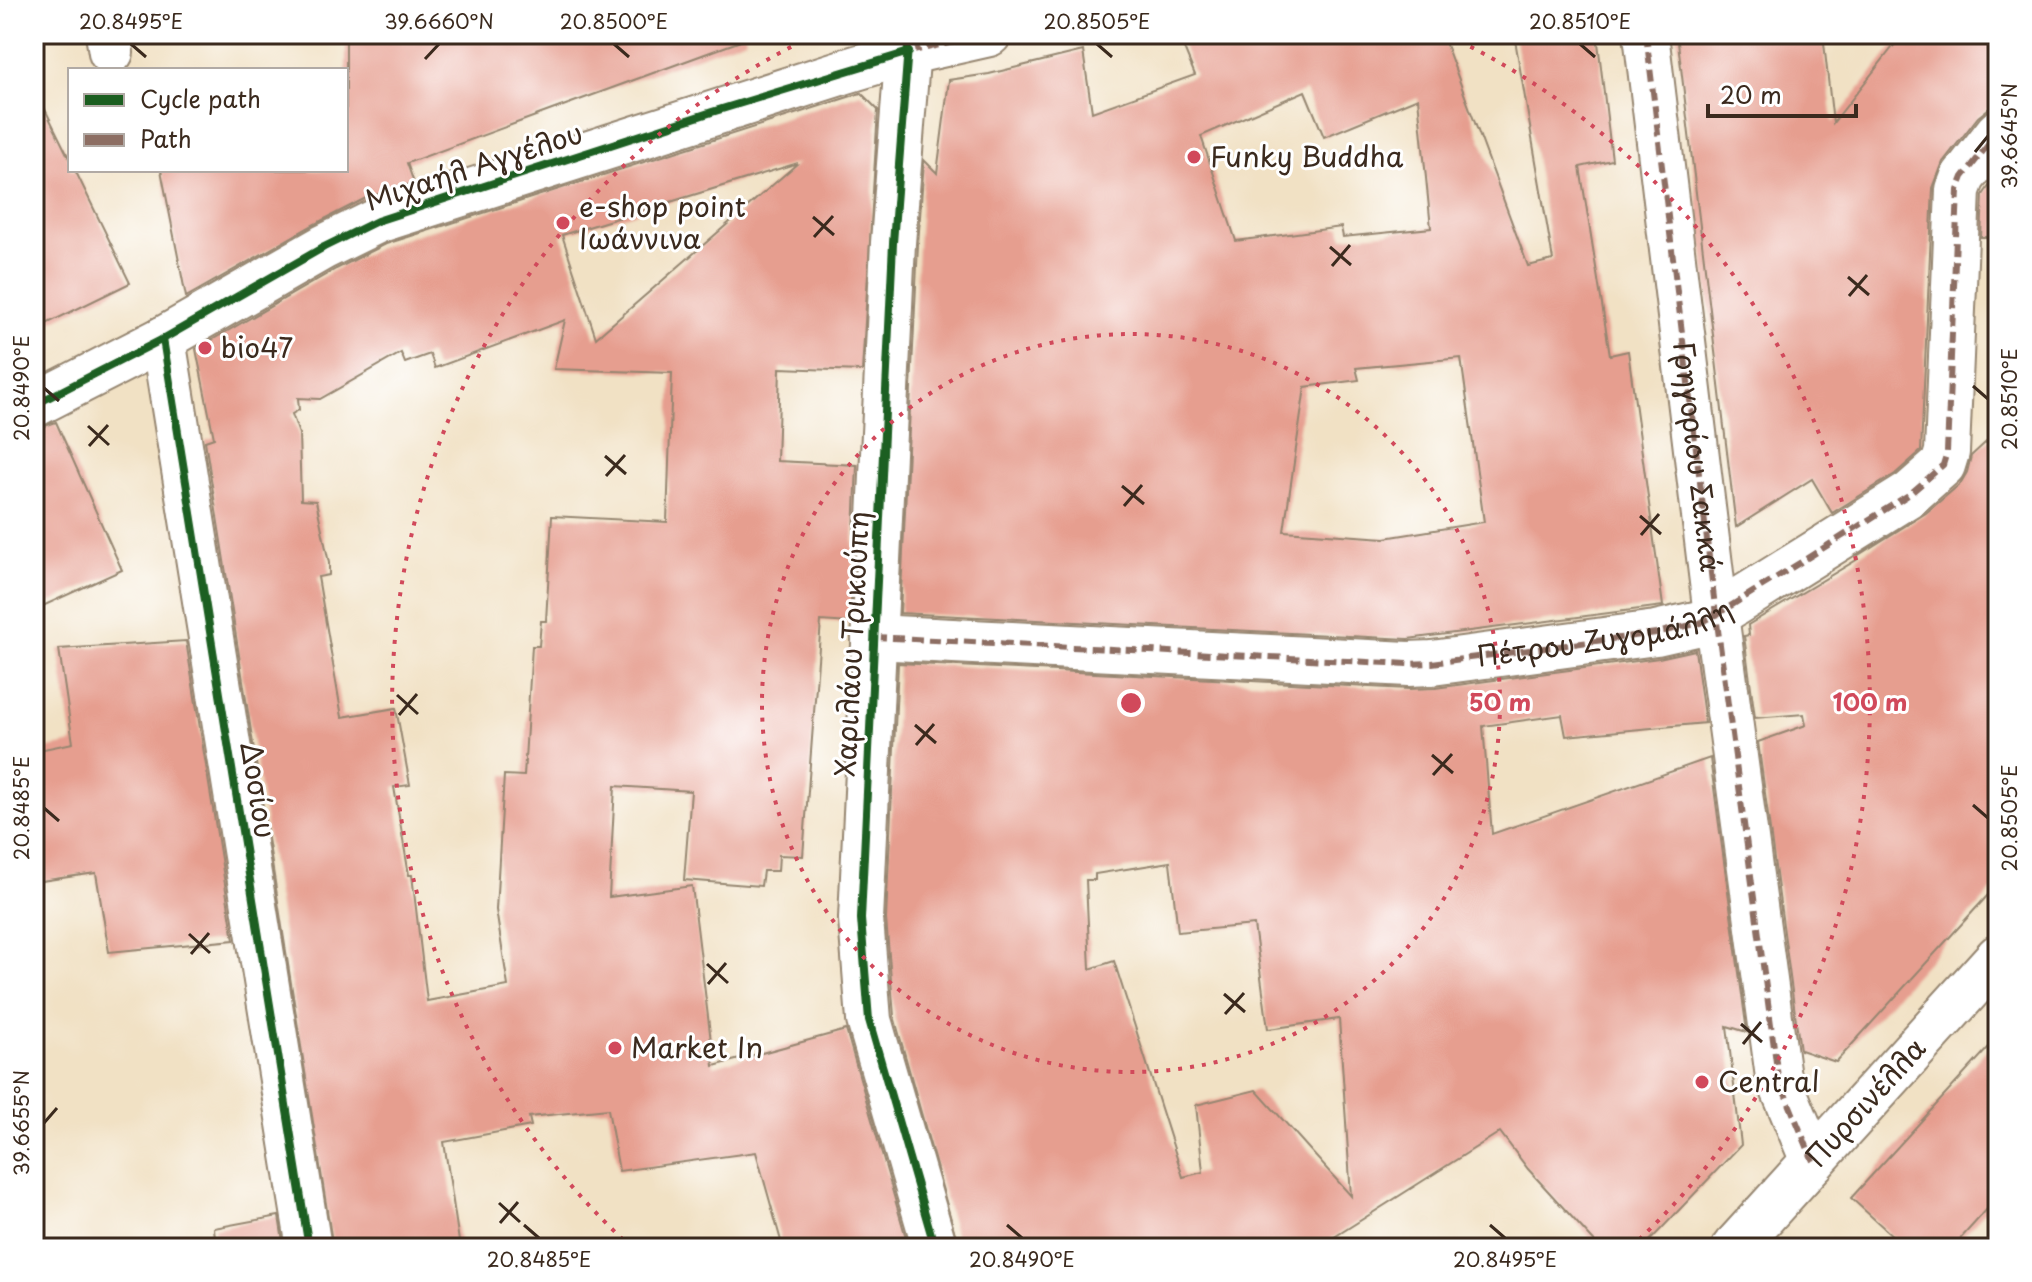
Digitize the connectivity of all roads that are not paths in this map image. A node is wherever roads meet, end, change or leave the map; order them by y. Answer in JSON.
{"nodes":[{"id":1,"x":989,"y":34,"type":"edge"},
{"id":2,"x":1646,"y":34,"type":"edge"},
{"id":3,"x":909,"y":43,"type":"edge"},
{"id":4,"x":1998,"y":132,"type":"edge"},
{"id":5,"x":163,"y":339,"type":"junction"},
{"id":6,"x":34,"y":405,"type":"edge"},
{"id":7,"x":1716,"y":615,"type":"junction"},
{"id":8,"x":874,"y":637,"type":"junction"},
{"id":9,"x":1998,"y":957,"type":"edge"},
{"id":10,"x":1813,"y":1161,"type":"junction"},
{"id":11,"x":309,"y":1248,"type":"edge"},
{"id":12,"x":935,"y":1248,"type":"edge"},
{"id":13,"x":1734,"y":1248,"type":"edge"}],
"edges":[{"from":1,"to":3,"type":"street","name":"Μιχαήλ Αγγέλου"},
{"from":2,"to":7,"type":"street","name":"Γρηγορίου Σακκά"},
{"from":3,"to":5,"type":"street","name":"Μιχαήλ Αγγέλου"},
{"from":3,"to":8,"type":"street","name":"Χαριλάου Τρικούπη"},
{"from":4,"to":7,"type":"street","name":"Πέτρου Ζυγομάλλη"},
{"from":5,"to":6,"type":"street","name":"Μιχαήλ Αγγέλου"},
{"from":5,"to":11,"type":"street","name":"Δοσίου"},
{"from":7,"to":8,"type":"street","name":"Πέτρου Ζυγομάλλη"},
{"from":7,"to":10,"type":"street","name":"Γρηγορίου Σακκά"},
{"from":8,"to":12,"type":"street","name":"Χαριλάου Τρικούπη"},
{"from":9,"to":10,"type":"street","name":"Πυρσινέλλα"},
{"from":10,"to":13,"type":"street","name":"Πυρσινέλλα"}]}
